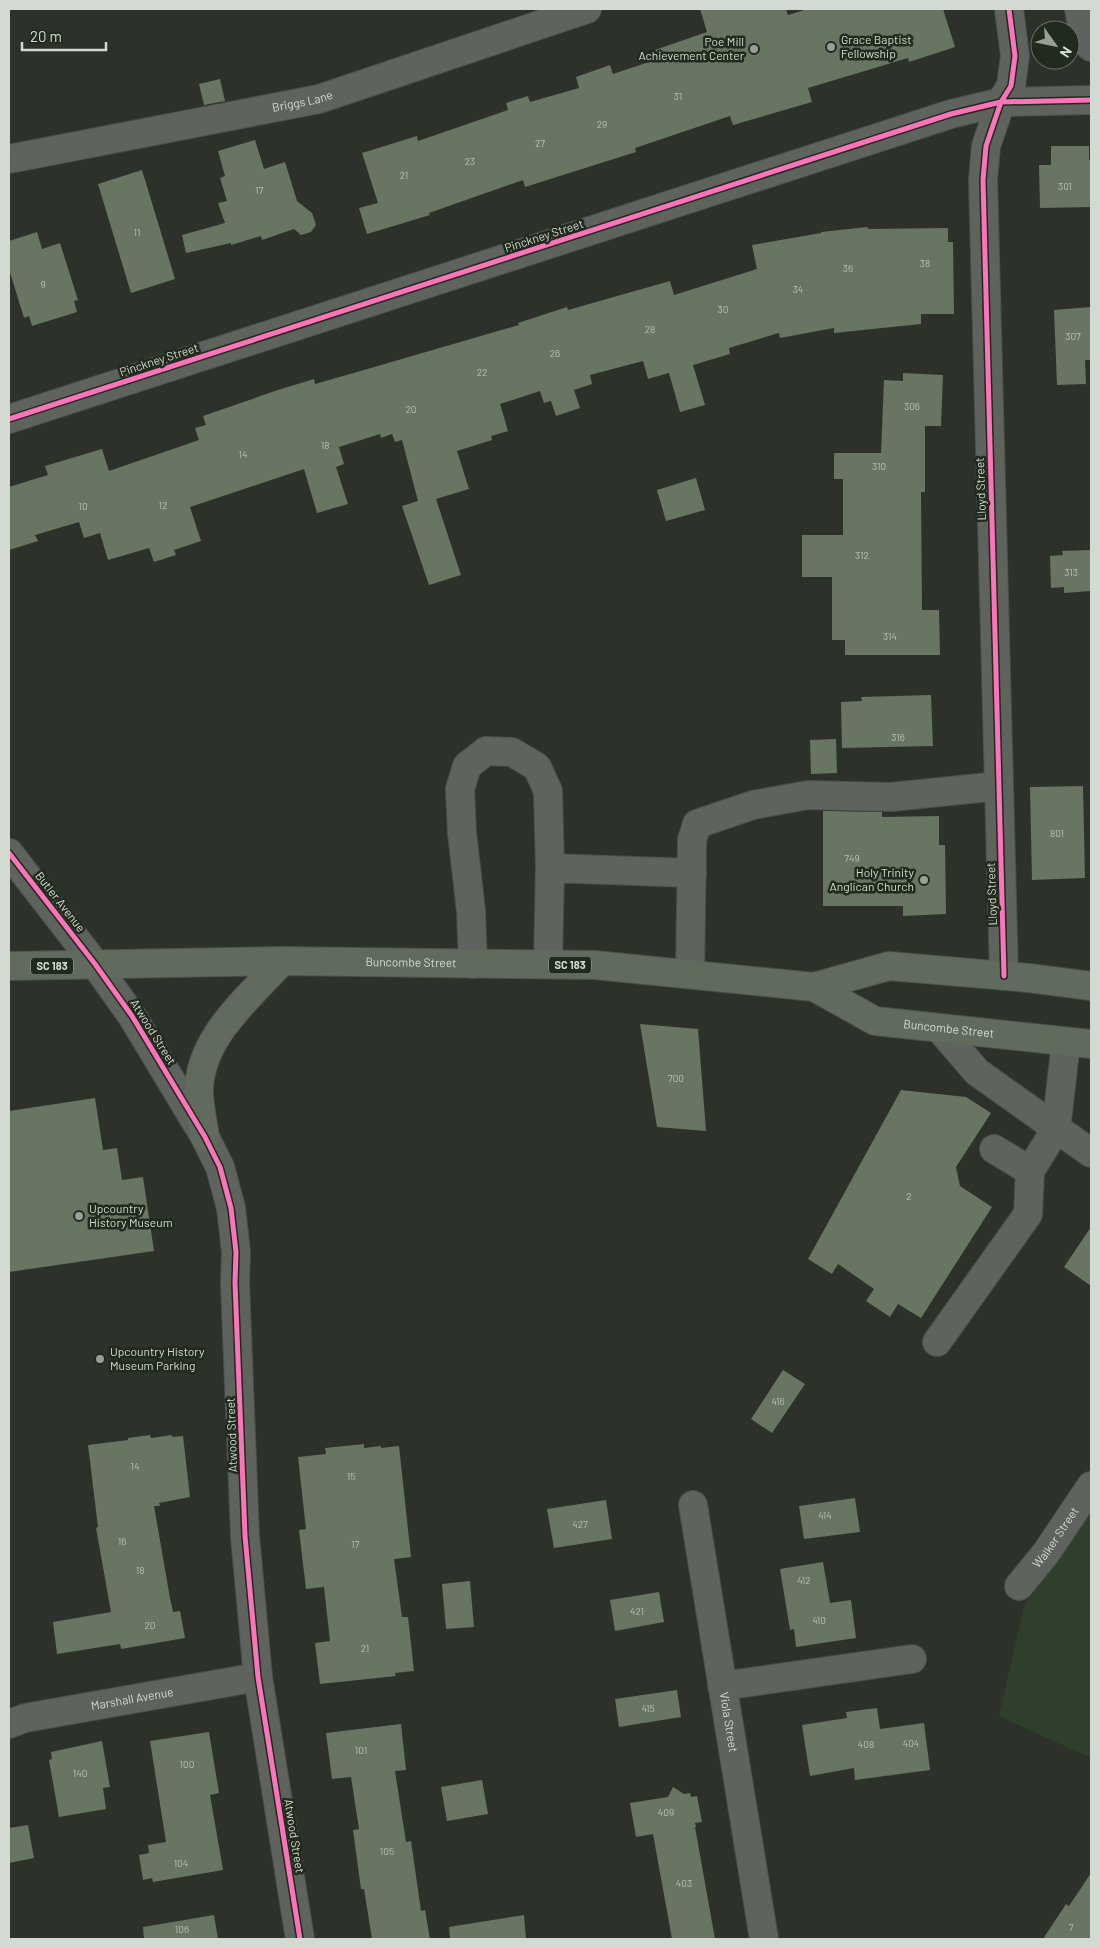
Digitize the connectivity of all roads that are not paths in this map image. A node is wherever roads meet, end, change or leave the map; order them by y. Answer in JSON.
{"nodes":[{"id":1,"x":587,"y":9,"type":"edge"},
{"id":2,"x":1009,"y":9,"type":"edge"},
{"id":3,"x":1079,"y":9,"type":"edge"},
{"id":4,"x":1091,"y":47,"type":"edge"},
{"id":5,"x":1091,"y":100,"type":"edge"},
{"id":6,"x":1000,"y":102,"type":"junction"},
{"id":7,"x":9,"y":159,"type":"edge"},
{"id":8,"x":9,"y":419,"type":"edge"},
{"id":9,"x":999,"y":786,"type":"junction"},
{"id":10,"x":9,"y":853,"type":"edge"},
{"id":11,"x":550,"y":868,"type":"junction"},
{"id":12,"x":692,"y":873,"type":"junction"},
{"id":13,"x":282,"y":961,"type":"junction"},
{"id":14,"x":95,"y":964,"type":"junction"},
{"id":15,"x":473,"y":964,"type":"junction"},
{"id":16,"x":548,"y":964,"type":"junction"},
{"id":17,"x":9,"y":966,"type":"edge"},
{"id":18,"x":690,"y":974,"type":"junction"},
{"id":19,"x":1004,"y":976,"type":"junction"},
{"id":20,"x":1091,"y":986,"type":"edge"},
{"id":21,"x":814,"y":987,"type":"junction"},
{"id":22,"x":938,"y":1028,"type":"junction"},
{"id":23,"x":1079,"y":1043,"type":"edge"},
{"id":24,"x":1056,"y":1129,"type":"junction"},
{"id":25,"x":205,"y":1137,"type":"junction"},
{"id":26,"x":994,"y":1149,"type":"dead end"},
{"id":27,"x":1091,"y":1153,"type":"edge"},
{"id":28,"x":1030,"y":1171,"type":"junction"},
{"id":29,"x":937,"y":1342,"type":"dead end"},
{"id":30,"x":1091,"y":1486,"type":"edge"},
{"id":31,"x":693,"y":1505,"type":"dead end"},
{"id":32,"x":1019,"y":1586,"type":"dead end"},
{"id":33,"x":912,"y":1659,"type":"dead end"},
{"id":34,"x":258,"y":1677,"type":"junction"},
{"id":35,"x":722,"y":1686,"type":"junction"},
{"id":36,"x":9,"y":1724,"type":"edge"},
{"id":37,"x":300,"y":1939,"type":"edge"},
{"id":38,"x":764,"y":1939,"type":"edge"}],
"edges":[{"from":1,"to":7,"type":"street","name":"Briggs Lane"},
{"from":2,"to":6,"type":"street","name":"Lloyd Street"},
{"from":3,"to":4,"type":"street"},
{"from":5,"to":6,"type":"street","name":"Pinckney Street"},
{"from":6,"to":8,"type":"street","name":"Pinckney Street"},
{"from":6,"to":9,"type":"street","name":"Lloyd Street"},
{"from":9,"to":12,"type":"street"},
{"from":9,"to":19,"type":"street","name":"Lloyd Street"},
{"from":10,"to":14,"type":"street","name":"Butler Avenue"},
{"from":11,"to":12,"type":"street"},
{"from":11,"to":15,"type":"street"},
{"from":11,"to":16,"type":"street"},
{"from":12,"to":18,"type":"street"},
{"from":13,"to":14,"type":"main road","name":"Buncombe Street","number":"SC 183"},
{"from":13,"to":15,"type":"main road","name":"Buncombe Street","number":"SC 183"},
{"from":13,"to":25,"type":"main road"},
{"from":14,"to":17,"type":"main road","name":"Buncombe Street","number":"SC 183"},
{"from":14,"to":25,"type":"street","name":"Atwood Street"},
{"from":15,"to":16,"type":"main road","name":"Buncombe Street","number":"SC 183"},
{"from":16,"to":18,"type":"main road","name":"Buncombe Street","number":"SC 183"},
{"from":18,"to":21,"type":"main road","name":"Buncombe Street","number":"SC 183"},
{"from":19,"to":20,"type":"main road","name":"Buncombe Street","number":"SC 183"},
{"from":19,"to":21,"type":"main road","name":"Buncombe Street","number":"SC 183"},
{"from":21,"to":22,"type":"main road","name":"Buncombe Street","number":"SC 183"},
{"from":22,"to":23,"type":"main road","name":"Buncombe Street","number":"SC 183"},
{"from":22,"to":24,"type":"street"},
{"from":23,"to":24,"type":"street"},
{"from":24,"to":27,"type":"street"},
{"from":24,"to":28,"type":"street"},
{"from":25,"to":34,"type":"street","name":"Atwood Street"},
{"from":26,"to":28,"type":"street"},
{"from":28,"to":29,"type":"street"},
{"from":30,"to":32,"type":"street","name":"Walker Street"},
{"from":31,"to":35,"type":"street","name":"Viola Street"},
{"from":33,"to":35,"type":"street"},
{"from":34,"to":36,"type":"street","name":"Marshall Avenue"},
{"from":34,"to":37,"type":"street","name":"Atwood Street"},
{"from":35,"to":38,"type":"street","name":"Viola Street"}]}
